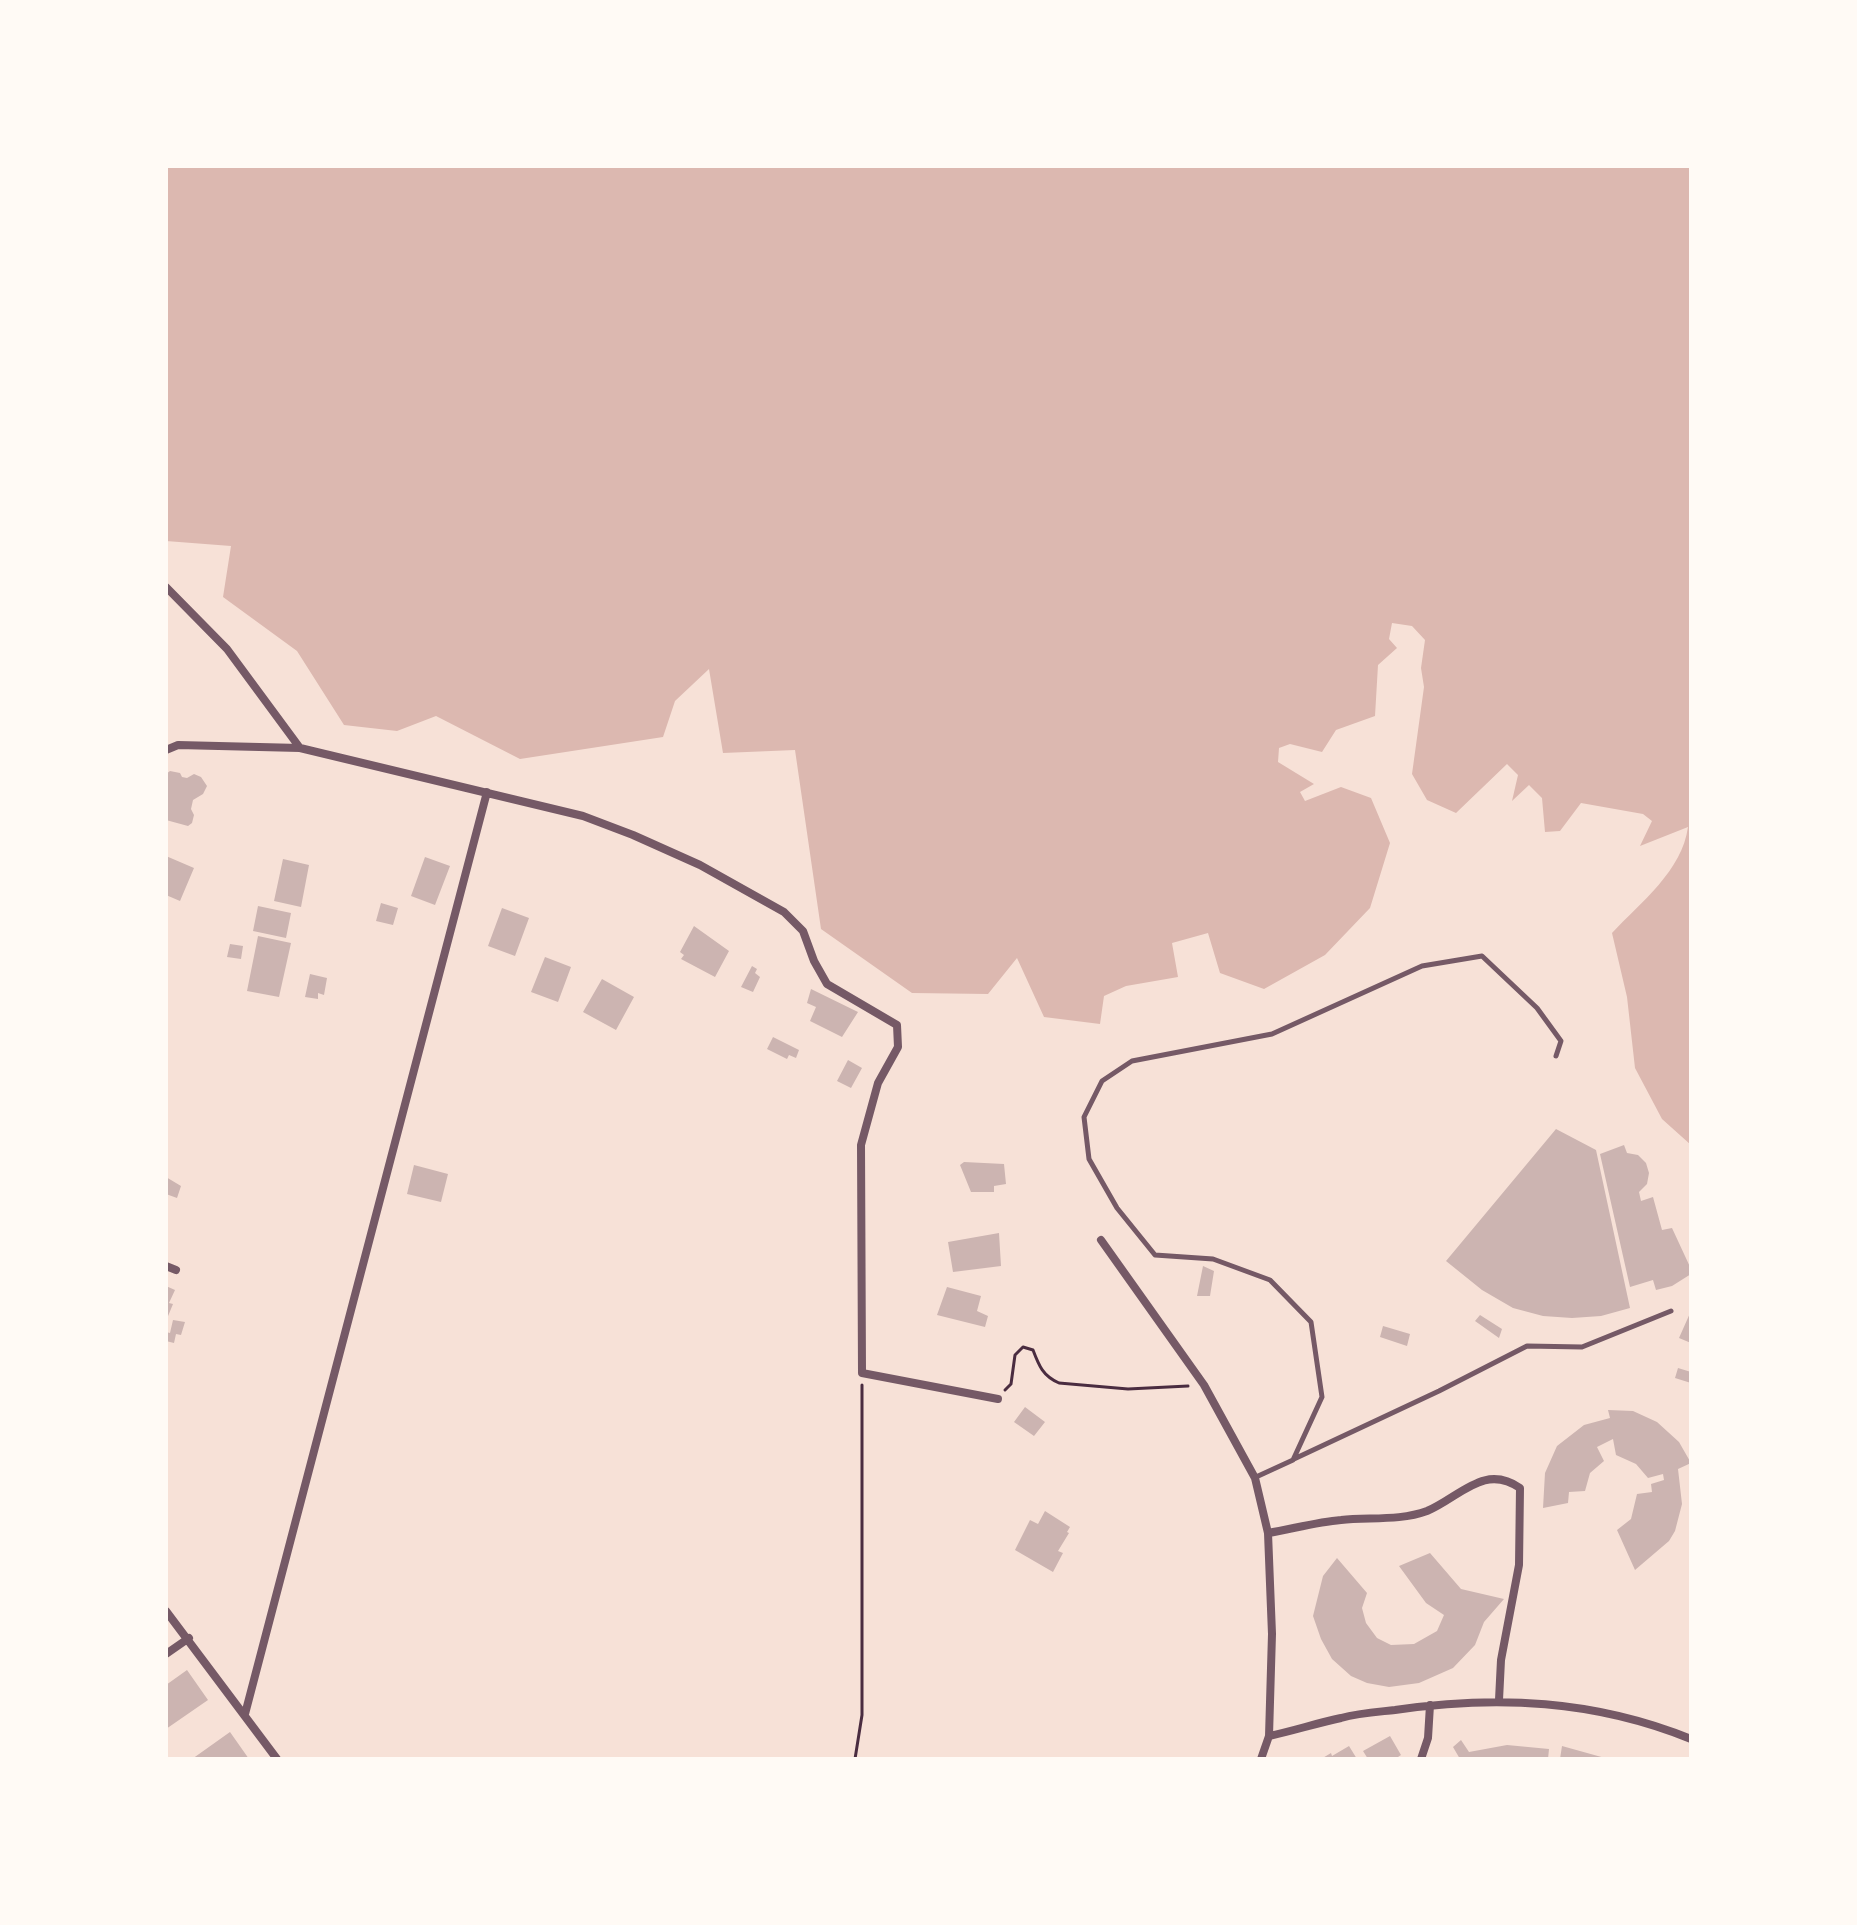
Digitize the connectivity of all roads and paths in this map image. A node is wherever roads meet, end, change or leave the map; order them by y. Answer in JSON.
{"nodes":[{"id":1,"x":166,"y":587,"type":"edge"},
{"id":2,"x":300,"y":748,"type":"junction"},
{"id":3,"x":166,"y":750,"type":"edge"},
{"id":4,"x":487,"y":792,"type":"junction"},
{"id":5,"x":1556,"y":1056,"type":"dead end"},
{"id":6,"x":1101,"y":1240,"type":"dead end"},
{"id":7,"x":166,"y":1266,"type":"edge"},
{"id":8,"x":176,"y":1270,"type":"dead end"},
{"id":9,"x":1671,"y":1311,"type":"dead end"},
{"id":10,"x":862,"y":1373,"type":"junction"},
{"id":11,"x":1204,"y":1385,"type":"junction"},
{"id":12,"x":998,"y":1399,"type":"joint"},
{"id":13,"x":1293,"y":1460,"type":"junction"},
{"id":14,"x":1255,"y":1478,"type":"junction"},
{"id":15,"x":1268,"y":1533,"type":"junction"},
{"id":16,"x":166,"y":1611,"type":"edge"},
{"id":17,"x":189,"y":1638,"type":"junction"},
{"id":18,"x":166,"y":1654,"type":"edge"},
{"id":19,"x":1499,"y":1700,"type":"junction"},
{"id":20,"x":1430,"y":1705,"type":"junction"},
{"id":21,"x":245,"y":1714,"type":"junction"},
{"id":22,"x":1269,"y":1736,"type":"junction"},
{"id":23,"x":1691,"y":1739,"type":"edge"},
{"id":24,"x":277,"y":1759,"type":"edge"},
{"id":25,"x":855,"y":1759,"type":"edge"},
{"id":26,"x":1261,"y":1759,"type":"edge"},
{"id":27,"x":1421,"y":1759,"type":"edge"}],
"edges":[{"from":1,"to":2,"type":"street"},
{"from":2,"to":3,"type":"street"},
{"from":2,"to":4,"type":"street"},
{"from":4,"to":10,"type":"street"},
{"from":4,"to":21,"type":"street"},
{"from":5,"to":13,"type":"lane"},
{"from":6,"to":11,"type":"street"},
{"from":7,"to":8,"type":"street"},
{"from":9,"to":13,"type":"lane"},
{"from":10,"to":12,"type":"street"},
{"from":10,"to":25,"type":"path"},
{"from":11,"to":12,"type":"path"},
{"from":11,"to":14,"type":"street"},
{"from":13,"to":14,"type":"lane"},
{"from":14,"to":15,"type":"street"},
{"from":15,"to":19,"type":"street"},
{"from":15,"to":22,"type":"street"},
{"from":16,"to":17,"type":"street"},
{"from":17,"to":18,"type":"street"},
{"from":17,"to":21,"type":"street"},
{"from":19,"to":20,"type":"street"},
{"from":19,"to":23,"type":"street"},
{"from":20,"to":22,"type":"street"},
{"from":20,"to":27,"type":"street"},
{"from":21,"to":24,"type":"street"},
{"from":22,"to":26,"type":"street"}]}
